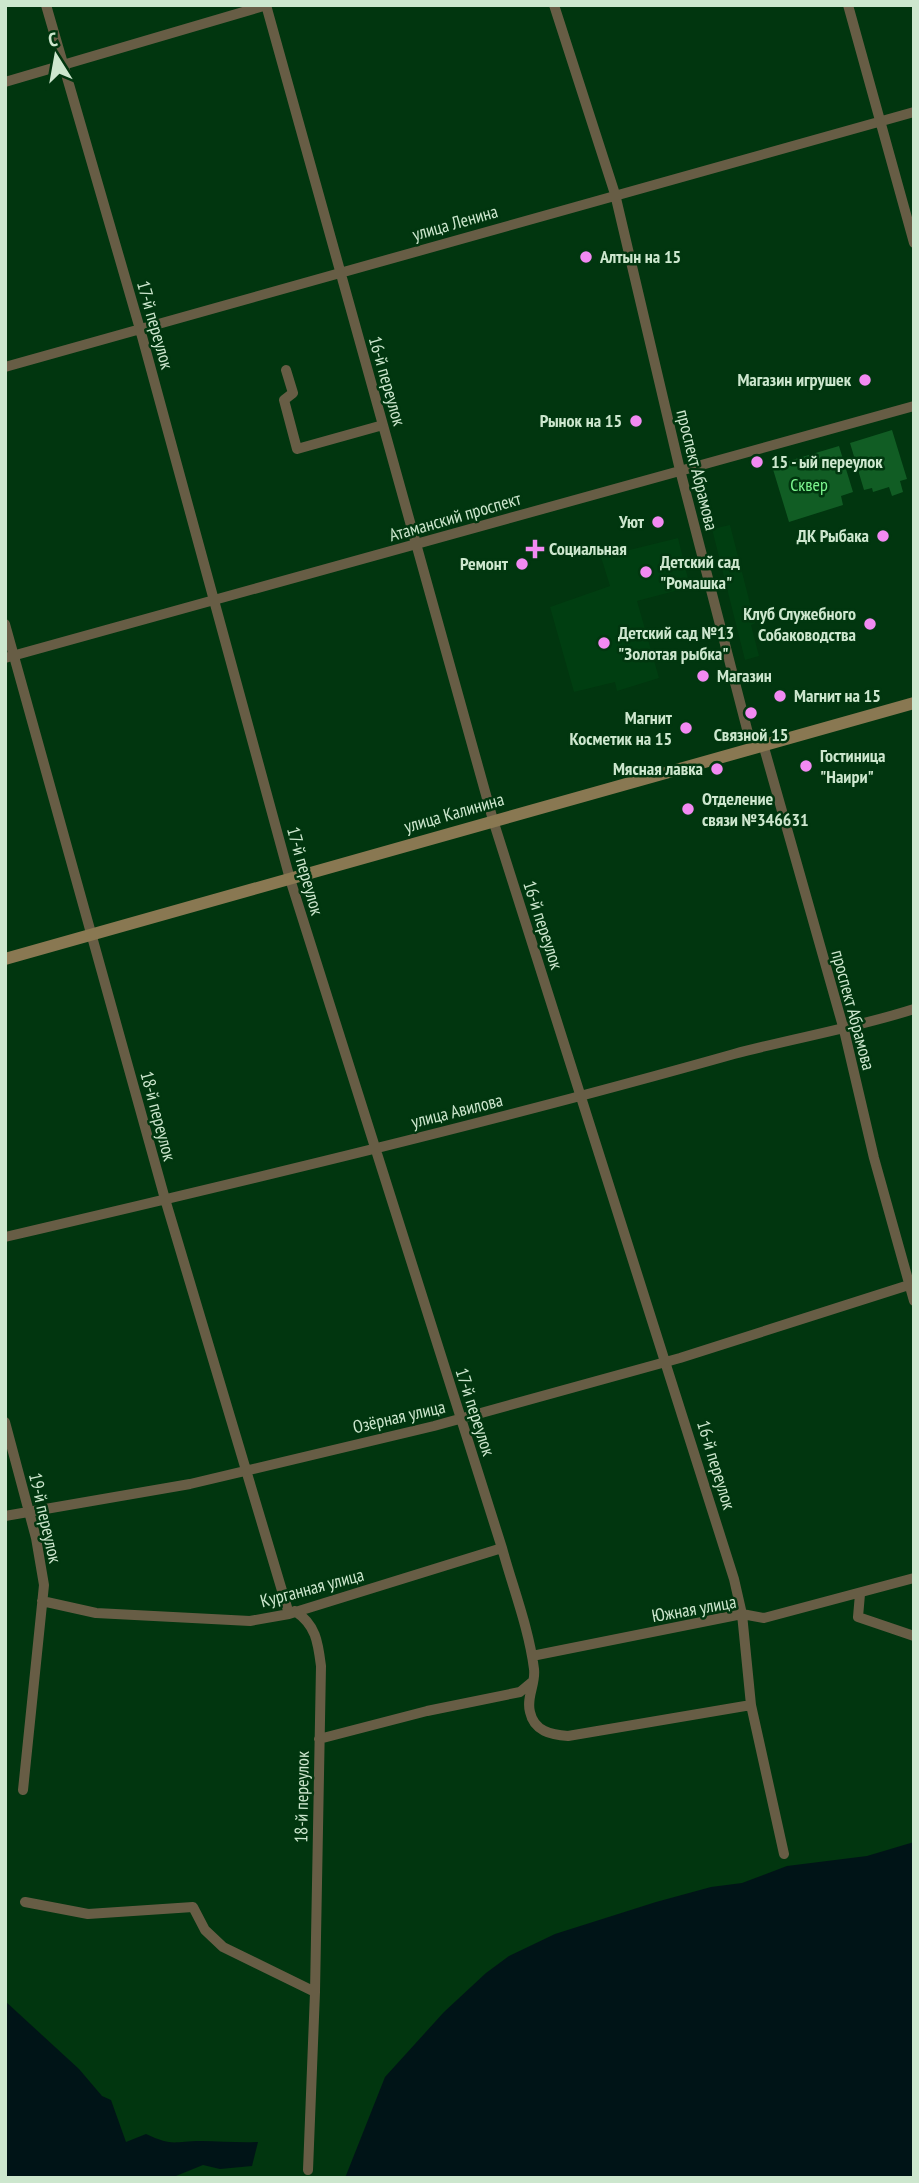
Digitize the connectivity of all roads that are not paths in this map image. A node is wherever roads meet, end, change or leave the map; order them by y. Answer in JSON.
{"nodes":[{"id":1,"x":46,"y":5,"type":"edge"},
{"id":2,"x":266,"y":5,"type":"edge"},
{"id":3,"x":554,"y":5,"type":"edge"},
{"id":4,"x":848,"y":5,"type":"edge"},
{"id":5,"x":63,"y":64,"type":"junction"},
{"id":6,"x":5,"y":82,"type":"edge"},
{"id":7,"x":914,"y":111,"type":"edge"},
{"id":8,"x":880,"y":121,"type":"junction"},
{"id":9,"x":615,"y":194,"type":"junction"},
{"id":10,"x":914,"y":243,"type":"edge"},
{"id":11,"x":340,"y":273,"type":"junction"},
{"id":12,"x":140,"y":329,"type":"junction"},
{"id":13,"x":5,"y":367,"type":"edge"},
{"id":14,"x":286,"y":370,"type":"dead end"},
{"id":15,"x":914,"y":406,"type":"edge"},
{"id":16,"x":383,"y":425,"type":"junction"},
{"id":17,"x":680,"y":470,"type":"junction"},
{"id":18,"x":418,"y":544,"type":"junction"},
{"id":19,"x":213,"y":601,"type":"junction"},
{"id":20,"x":5,"y":624,"type":"edge"},
{"id":21,"x":10,"y":657,"type":"edge"},
{"id":22,"x":914,"y":703,"type":"edge"},
{"id":23,"x":763,"y":744,"type":"junction"},
{"id":24,"x":493,"y":820,"type":"junction"},
{"id":25,"x":290,"y":879,"type":"junction"},
{"id":26,"x":92,"y":935,"type":"junction"},
{"id":27,"x":5,"y":959,"type":"edge"},
{"id":28,"x":914,"y":1009,"type":"edge"},
{"id":29,"x":844,"y":1030,"type":"junction"},
{"id":30,"x":581,"y":1096,"type":"junction"},
{"id":31,"x":375,"y":1148,"type":"junction"},
{"id":32,"x":165,"y":1199,"type":"junction"},
{"id":33,"x":5,"y":1237,"type":"edge"},
{"id":34,"x":911,"y":1284,"type":"edge"},
{"id":35,"x":914,"y":1301,"type":"edge"},
{"id":36,"x":667,"y":1362,"type":"junction"},
{"id":37,"x":460,"y":1419,"type":"junction"},
{"id":38,"x":5,"y":1422,"type":"edge"},
{"id":39,"x":244,"y":1471,"type":"junction"},
{"id":40,"x":29,"y":1511,"type":"junction"},
{"id":41,"x":5,"y":1516,"type":"edge"},
{"id":42,"x":502,"y":1548,"type":"junction"},
{"id":43,"x":914,"y":1578,"type":"edge"},
{"id":44,"x":860,"y":1594,"type":"junction"},
{"id":45,"x":41,"y":1601,"type":"junction"},
{"id":46,"x":292,"y":1613,"type":"junction"},
{"id":47,"x":742,"y":1614,"type":"junction"},
{"id":48,"x":914,"y":1636,"type":"edge"},
{"id":49,"x":533,"y":1656,"type":"junction"},
{"id":50,"x":535,"y":1675,"type":"junction"},
{"id":51,"x":751,"y":1705,"type":"junction"},
{"id":52,"x":319,"y":1739,"type":"junction"},
{"id":53,"x":23,"y":1790,"type":"dead end"},
{"id":54,"x":784,"y":1854,"type":"dead end"},
{"id":55,"x":25,"y":1902,"type":"dead end"},
{"id":56,"x":315,"y":1992,"type":"junction"},
{"id":57,"x":308,"y":2170,"type":"dead end"}],
"edges":[{"from":1,"to":5,"type":"street","name":"17-й переулок"},
{"from":2,"to":5,"type":"street"},
{"from":2,"to":11,"type":"street","name":"16-й переулок"},
{"from":3,"to":9,"type":"street","name":"проспект Абрамова"},
{"from":4,"to":8,"type":"street"},
{"from":5,"to":6,"type":"street"},
{"from":5,"to":12,"type":"street","name":"17-й переулок"},
{"from":7,"to":8,"type":"street","name":"улица Ленина"},
{"from":8,"to":9,"type":"street","name":"улица Ленина"},
{"from":8,"to":10,"type":"street"},
{"from":9,"to":11,"type":"street","name":"улица Ленина"},
{"from":9,"to":17,"type":"street","name":"проспект Абрамова"},
{"from":11,"to":12,"type":"street","name":"улица Ленина"},
{"from":11,"to":16,"type":"street","name":"16-й переулок"},
{"from":12,"to":13,"type":"street","name":"улица Ленина"},
{"from":12,"to":19,"type":"street","name":"17-й переулок"},
{"from":14,"to":16,"type":"street"},
{"from":15,"to":17,"type":"street","name":"Атаманский проспект"},
{"from":16,"to":18,"type":"street","name":"16-й переулок"},
{"from":17,"to":18,"type":"street","name":"Атаманский проспект"},
{"from":17,"to":23,"type":"street","name":"проспект Абрамова"},
{"from":18,"to":19,"type":"street","name":"Атаманский проспект"},
{"from":18,"to":24,"type":"street","name":"16-й переулок"},
{"from":19,"to":21,"type":"street","name":"Атаманский проспект"},
{"from":19,"to":25,"type":"street","name":"17-й переулок"},
{"from":20,"to":21,"type":"street","name":"18-й переулок"},
{"from":21,"to":26,"type":"street","name":"18-й переулок"},
{"from":22,"to":23,"type":"main road","name":"улица Калинина"},
{"from":23,"to":24,"type":"main road","name":"улица Калинина"},
{"from":23,"to":29,"type":"street","name":"проспект Абрамова"},
{"from":24,"to":25,"type":"main road","name":"улица Калинина"},
{"from":24,"to":30,"type":"street","name":"16-й переулок"},
{"from":25,"to":26,"type":"main road","name":"улица Калинина"},
{"from":25,"to":31,"type":"street","name":"17-й переулок"},
{"from":26,"to":27,"type":"main road","name":"улица Калинина"},
{"from":26,"to":32,"type":"street","name":"18-й переулок"},
{"from":28,"to":29,"type":"street","name":"улица Авилова"},
{"from":29,"to":30,"type":"street","name":"улица Авилова"},
{"from":29,"to":34,"type":"street","name":"проспект Абрамова"},
{"from":30,"to":31,"type":"street","name":"улица Авилова"},
{"from":30,"to":36,"type":"street","name":"16-й переулок"},
{"from":31,"to":32,"type":"street","name":"улица Авилова"},
{"from":31,"to":37,"type":"street","name":"17-й переулок"},
{"from":32,"to":33,"type":"street","name":"улица Авилова"},
{"from":32,"to":39,"type":"street","name":"18-й переулок"},
{"from":34,"to":35,"type":"street","name":"проспект Абрамова"},
{"from":34,"to":36,"type":"street","name":"Озёрная улица"},
{"from":36,"to":37,"type":"street","name":"Озёрная улица"},
{"from":36,"to":47,"type":"street","name":"16-й переулок"},
{"from":37,"to":39,"type":"street","name":"Озёрная улица"},
{"from":37,"to":42,"type":"street","name":"17-й переулок"},
{"from":38,"to":40,"type":"street","name":"19-й переулок"},
{"from":39,"to":40,"type":"street","name":"Озёрная улица"},
{"from":39,"to":46,"type":"street","name":"18-й переулок"},
{"from":40,"to":41,"type":"street","name":"Озёрная улица"},
{"from":40,"to":45,"type":"street","name":"19-й переулок"},
{"from":42,"to":46,"type":"street","name":"Курганная улица"},
{"from":42,"to":49,"type":"street","name":"17-й переулок"},
{"from":43,"to":44,"type":"street","name":"Южная улица"},
{"from":44,"to":47,"type":"street","name":"Южная улица"},
{"from":44,"to":48,"type":"street"},
{"from":45,"to":46,"type":"street","name":"Курганная улица"},
{"from":45,"to":53,"type":"street","name":"19-й переулок"},
{"from":46,"to":52,"type":"street","name":"18-й переулок"},
{"from":47,"to":49,"type":"street","name":"Южная улица"},
{"from":47,"to":51,"type":"street","name":"16-й переулок"},
{"from":49,"to":50,"type":"street","name":"17-й переулок"},
{"from":50,"to":51,"type":"street","name":"17-й переулок"},
{"from":50,"to":52,"type":"street"},
{"from":51,"to":54,"type":"street","name":"16-й переулок"},
{"from":52,"to":56,"type":"street","name":"18-й переулок"},
{"from":55,"to":56,"type":"street"},
{"from":56,"to":57,"type":"street","name":"18-й переулок"}]}
